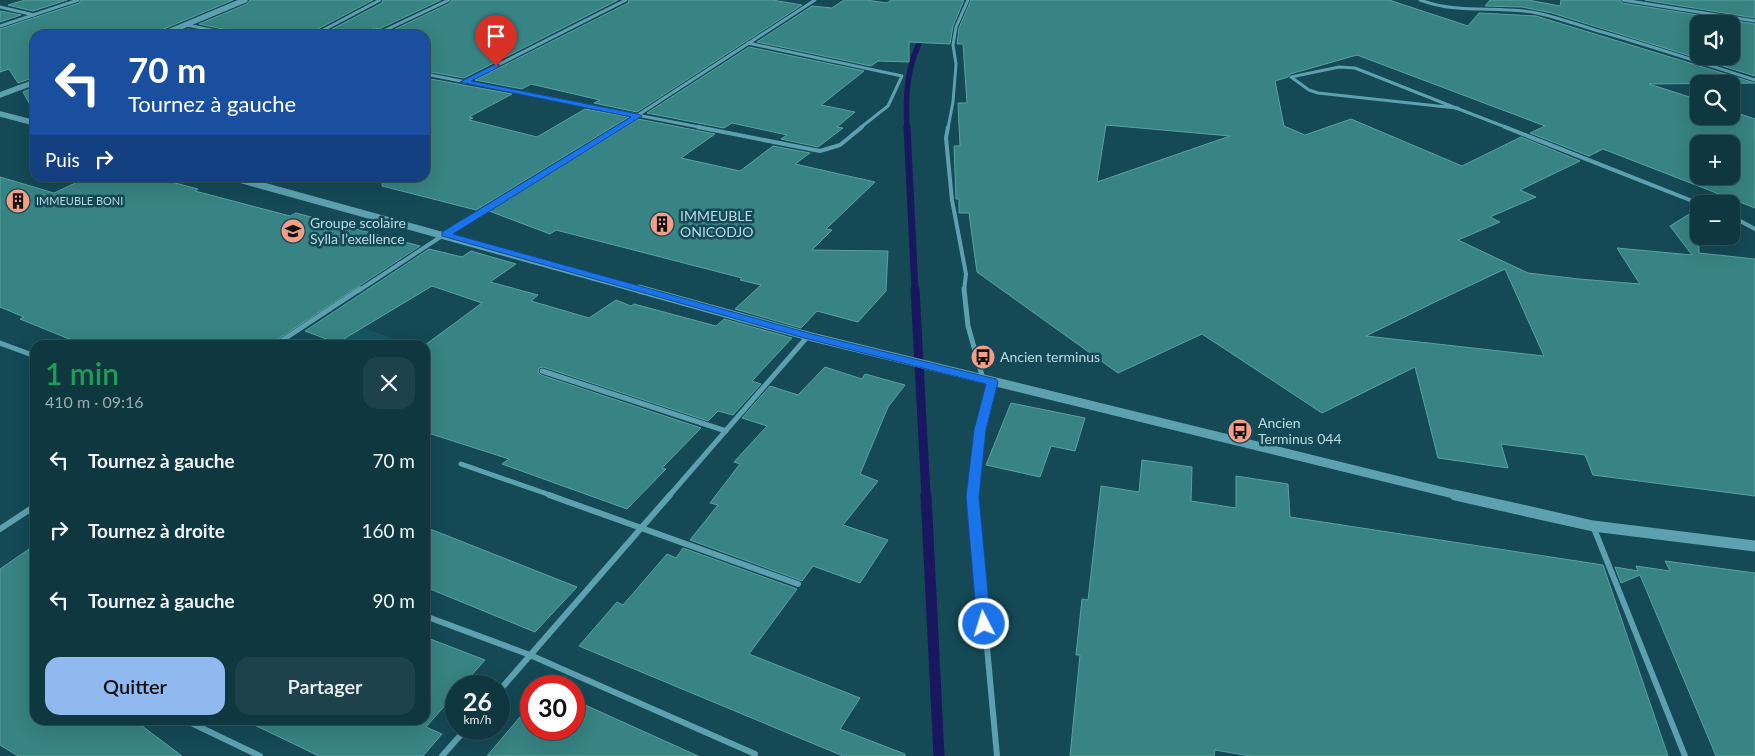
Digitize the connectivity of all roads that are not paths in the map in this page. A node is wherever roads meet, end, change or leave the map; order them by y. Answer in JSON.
{"nodes":[{"id":1,"x":78,"y":0,"type":"edge"},
{"id":2,"x":245,"y":0,"type":"edge"},
{"id":3,"x":380,"y":0,"type":"edge"},
{"id":4,"x":449,"y":0,"type":"edge"},
{"id":5,"x":626,"y":0,"type":"edge"},
{"id":6,"x":815,"y":0,"type":"edge"},
{"id":7,"x":968,"y":0,"type":"edge"},
{"id":8,"x":1420,"y":0,"type":"edge"},
{"id":9,"x":1623,"y":0,"type":"edge"},
{"id":10,"x":0,"y":7,"type":"edge"},
{"id":11,"x":34,"y":15,"type":"junction"},
{"id":12,"x":1755,"y":21,"type":"edge"},
{"id":13,"x":0,"y":26,"type":"edge"},
{"id":14,"x":187,"y":26,"type":"junction"},
{"id":15,"x":175,"y":30,"type":"edge"},
{"id":16,"x":209,"y":30,"type":"edge"},
{"id":17,"x":323,"y":30,"type":"edge"},
{"id":18,"x":386,"y":30,"type":"edge"},
{"id":19,"x":748,"y":44,"type":"junction"},
{"id":20,"x":430,"y":75,"type":"edge"},
{"id":21,"x":1755,"y":80,"type":"edge"},
{"id":22,"x":464,"y":82,"type":"junction"},
{"id":23,"x":30,"y":84,"type":"edge"},
{"id":24,"x":0,"y":95,"type":"edge"},
{"id":25,"x":1458,"y":108,"type":"junction"},
{"id":26,"x":0,"y":114,"type":"edge"},
{"id":27,"x":638,"y":116,"type":"junction"},
{"id":28,"x":30,"y":122,"type":"edge"},
{"id":29,"x":250,"y":182,"type":"edge"},
{"id":30,"x":1690,"y":200,"type":"edge"},
{"id":31,"x":1740,"y":221,"type":"edge"},
{"id":32,"x":1755,"y":229,"type":"edge"},
{"id":33,"x":445,"y":234,"type":"junction"},
{"id":34,"x":808,"y":336,"type":"junction"},
{"id":35,"x":283,"y":340,"type":"edge"},
{"id":36,"x":0,"y":344,"type":"edge"},
{"id":37,"x":871,"y":352,"type":"joint"},
{"id":38,"x":30,"y":354,"type":"edge"},
{"id":39,"x":542,"y":370,"type":"dead end"},
{"id":40,"x":984,"y":380,"type":"junction"},
{"id":41,"x":726,"y":430,"type":"junction"},
{"id":42,"x":461,"y":464,"type":"dead end"},
{"id":43,"x":30,"y":509,"type":"edge"},
{"id":44,"x":1593,"y":526,"type":"junction"},
{"id":45,"x":642,"y":527,"type":"junction"},
{"id":46,"x":0,"y":530,"type":"edge"},
{"id":47,"x":1755,"y":546,"type":"edge"},
{"id":48,"x":798,"y":584,"type":"dead end"},
{"id":49,"x":430,"y":618,"type":"edge"},
{"id":50,"x":530,"y":655,"type":"junction"},
{"id":51,"x":510,"y":678,"type":"edge"},
{"id":52,"x":195,"y":725,"type":"edge"},
{"id":53,"x":456,"y":740,"type":"edge"},
{"id":54,"x":755,"y":754,"type":"dead end"},
{"id":55,"x":260,"y":756,"type":"edge"},
{"id":56,"x":442,"y":756,"type":"edge"},
{"id":57,"x":997,"y":756,"type":"edge"},
{"id":58,"x":1685,"y":756,"type":"edge"}],
"edges":[{"from":1,"to":11,"type":"street"},
{"from":2,"to":14,"type":"street"},
{"from":3,"to":17,"type":"street"},
{"from":4,"to":18,"type":"street"},
{"from":5,"to":22,"type":"street"},
{"from":6,"to":19,"type":"street"},
{"from":7,"to":40,"type":"street"},
{"from":8,"to":21,"type":"street"},
{"from":9,"to":12,"type":"street"},
{"from":10,"to":11,"type":"street"},
{"from":11,"to":13,"type":"street"},
{"from":14,"to":15,"type":"street"},
{"from":14,"to":16,"type":"street"},
{"from":19,"to":27,"type":"street"},
{"from":19,"to":27,"type":"street"},
{"from":20,"to":22,"type":"street"},
{"from":22,"to":27,"type":"street"},
{"from":23,"to":24,"type":"street"},
{"from":25,"to":25,"type":"street"},
{"from":25,"to":30,"type":"street"},
{"from":26,"to":28,"type":"street"},
{"from":27,"to":33,"type":"street"},
{"from":29,"to":33,"type":"street"},
{"from":31,"to":32,"type":"street"},
{"from":33,"to":34,"type":"street"},
{"from":33,"to":35,"type":"street"},
{"from":34,"to":37,"type":"street"},
{"from":34,"to":41,"type":"street"},
{"from":36,"to":38,"type":"street"},
{"from":37,"to":40,"type":"street"},
{"from":39,"to":41,"type":"street"},
{"from":40,"to":44,"type":"street"},
{"from":40,"to":57,"type":"street"},
{"from":41,"to":45,"type":"street"},
{"from":42,"to":45,"type":"street"},
{"from":43,"to":46,"type":"street"},
{"from":44,"to":47,"type":"street"},
{"from":44,"to":58,"type":"street"},
{"from":45,"to":48,"type":"street"},
{"from":45,"to":50,"type":"street"},
{"from":49,"to":50,"type":"street"},
{"from":50,"to":51,"type":"street"},
{"from":50,"to":54,"type":"street"},
{"from":52,"to":55,"type":"street"},
{"from":53,"to":56,"type":"street"}]}
